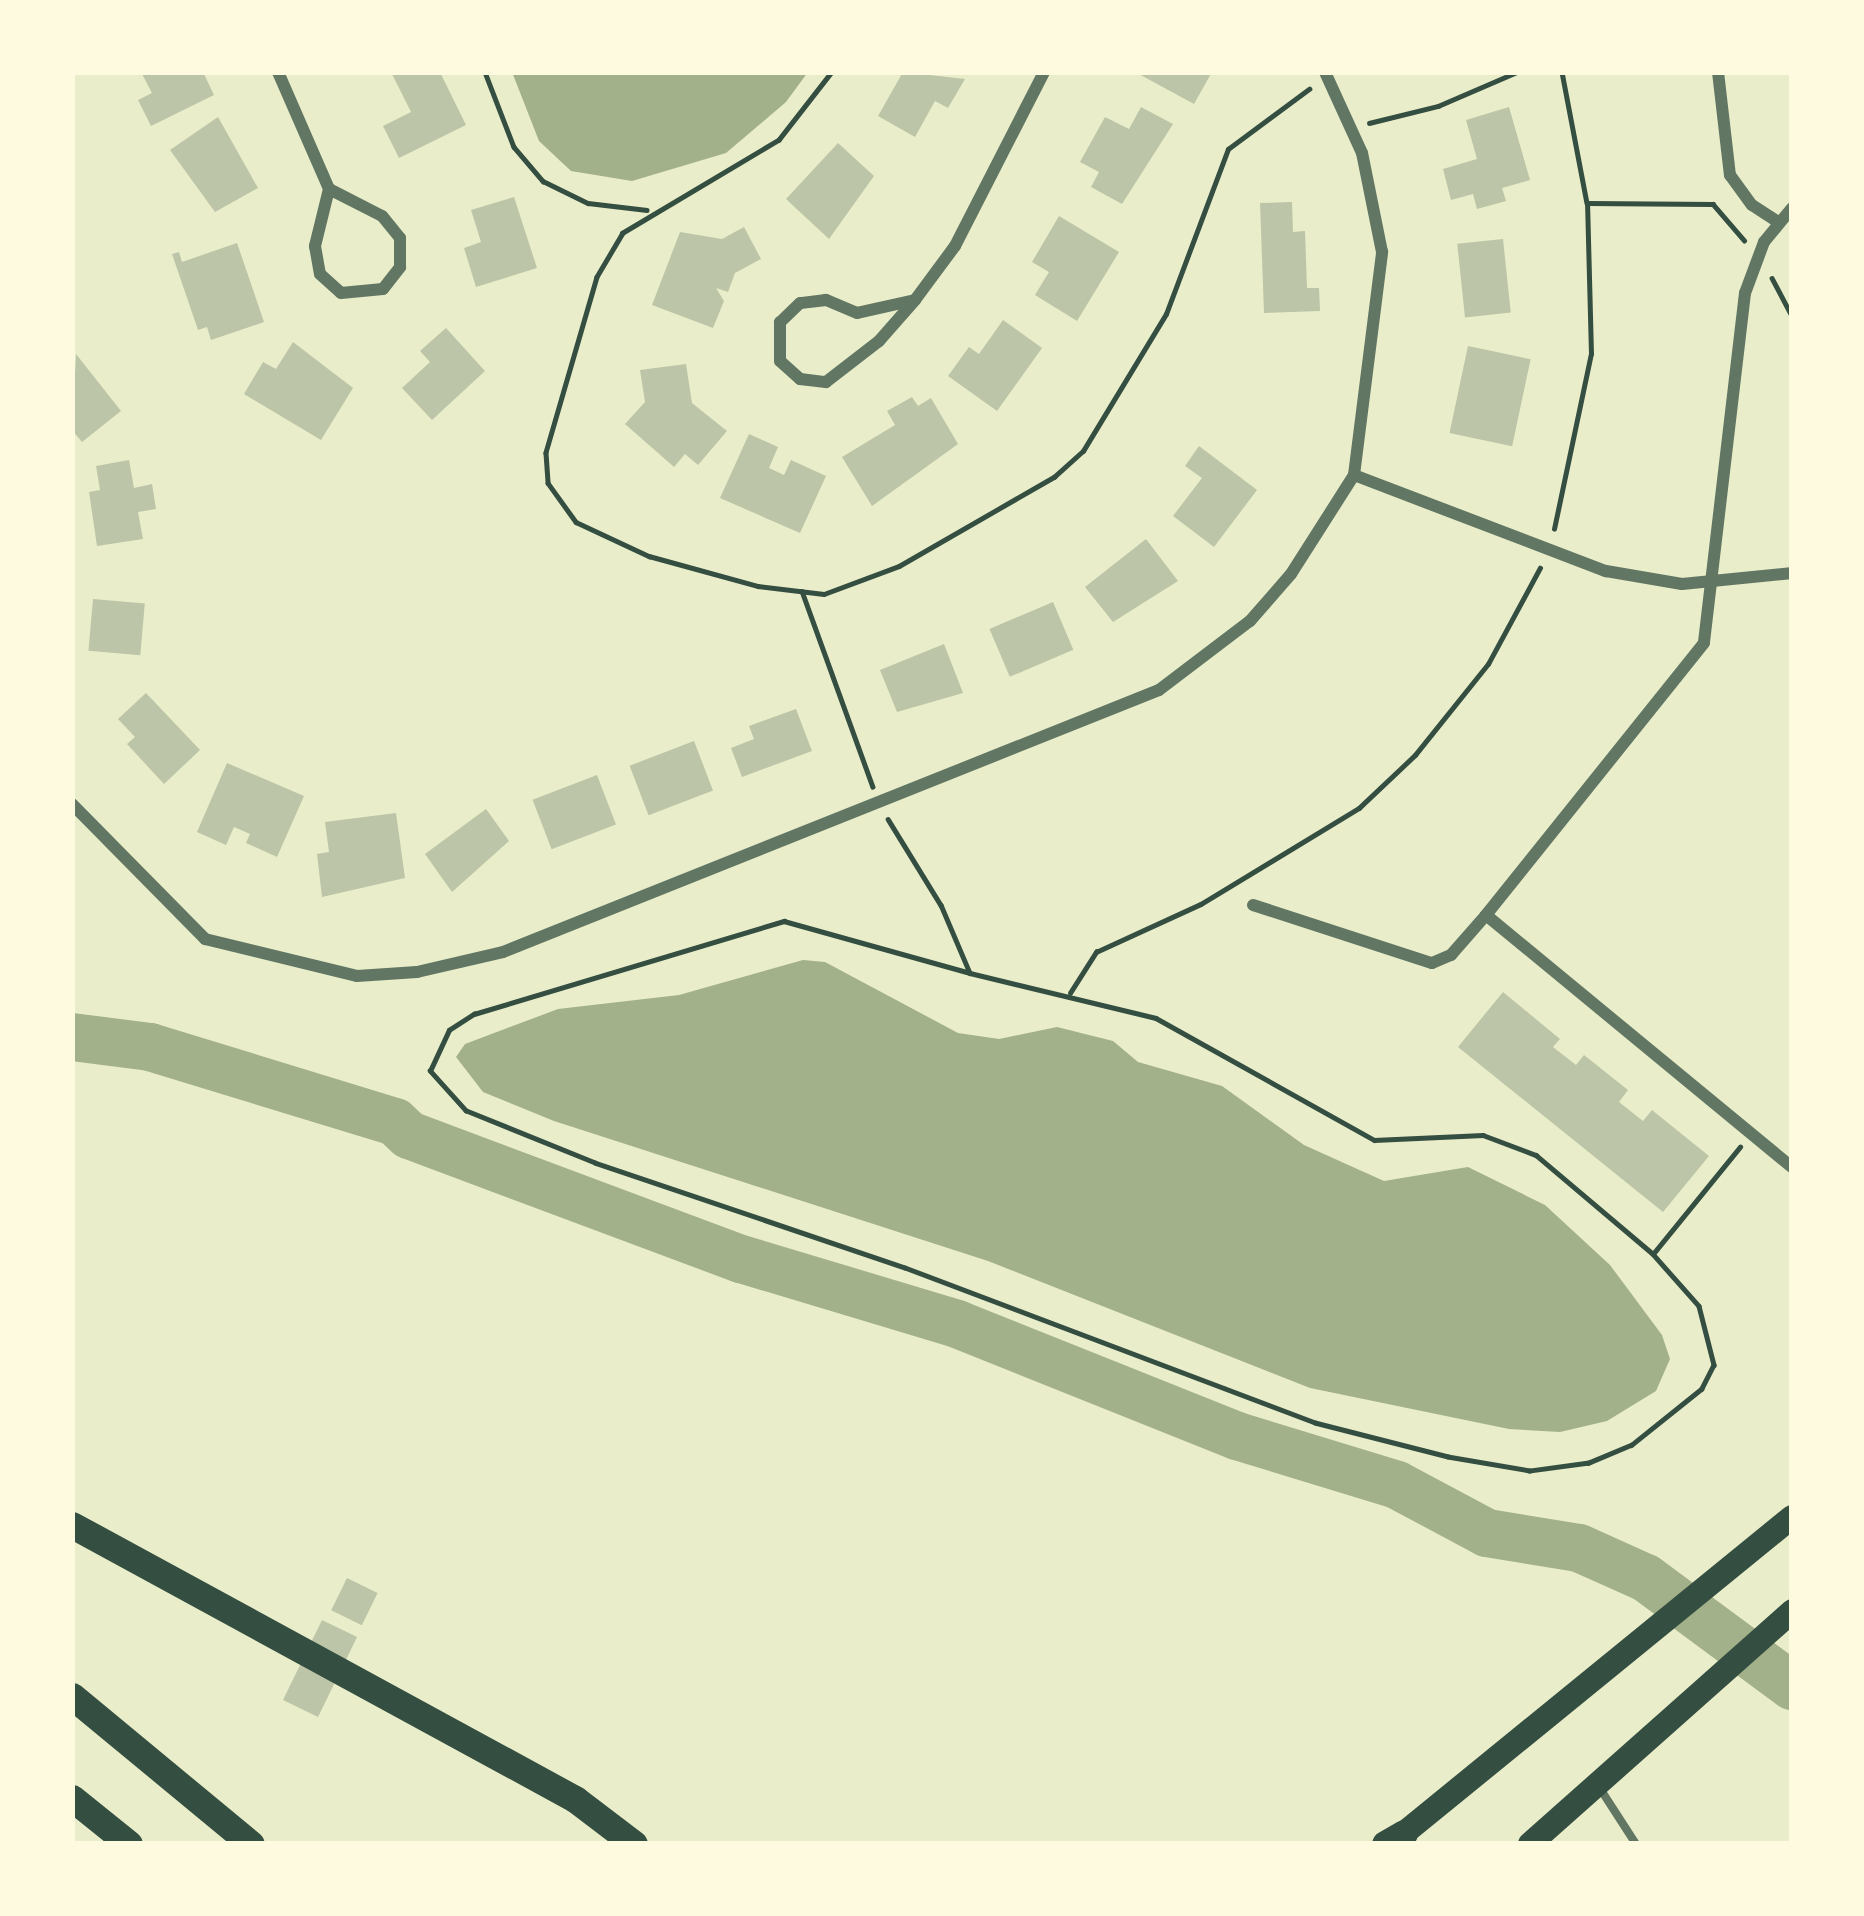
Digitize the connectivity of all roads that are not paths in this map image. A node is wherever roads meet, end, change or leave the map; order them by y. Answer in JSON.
{"nodes":[{"id":1,"x":278,"y":72,"type":"edge"},
{"id":2,"x":1044,"y":72,"type":"edge"},
{"id":3,"x":1325,"y":72,"type":"edge"},
{"id":4,"x":1718,"y":72,"type":"edge"},
{"id":5,"x":329,"y":189,"type":"junction"},
{"id":6,"x":1792,"y":208,"type":"edge"},
{"id":7,"x":1778,"y":222,"type":"junction"},
{"id":8,"x":915,"y":300,"type":"junction"},
{"id":9,"x":1354,"y":475,"type":"junction"},
{"id":10,"x":1792,"y":573,"type":"edge"},
{"id":11,"x":1711,"y":582,"type":"junction"},
{"id":12,"x":72,"y":804,"type":"edge"},
{"id":13,"x":1253,"y":905,"type":"dead end"},
{"id":14,"x":1486,"y":915,"type":"junction"},
{"id":15,"x":1792,"y":1167,"type":"edge"},
{"id":16,"x":1792,"y":1517,"type":"edge"},
{"id":17,"x":72,"y":1525,"type":"edge"},
{"id":18,"x":1792,"y":1611,"type":"edge"},
{"id":19,"x":72,"y":1696,"type":"edge"},
{"id":20,"x":1597,"y":1784,"type":"junction"},
{"id":21,"x":72,"y":1798,"type":"edge"},
{"id":22,"x":1393,"y":1840,"type":"edge"},
{"id":23,"x":129,"y":1844,"type":"edge"},
{"id":24,"x":251,"y":1844,"type":"edge"},
{"id":25,"x":634,"y":1844,"type":"edge"},
{"id":26,"x":1530,"y":1844,"type":"edge"},
{"id":27,"x":1636,"y":1844,"type":"edge"}],
"edges":[{"from":1,"to":5,"type":"street"},
{"from":2,"to":8,"type":"street"},
{"from":3,"to":9,"type":"street"},
{"from":4,"to":7,"type":"street"},
{"from":5,"to":5,"type":"street"},
{"from":6,"to":7,"type":"street"},
{"from":7,"to":11,"type":"street"},
{"from":8,"to":8,"type":"street"},
{"from":9,"to":11,"type":"street"},
{"from":9,"to":12,"type":"street"},
{"from":10,"to":11,"type":"street"},
{"from":11,"to":14,"type":"street"},
{"from":13,"to":14,"type":"street"},
{"from":14,"to":15,"type":"street"},
{"from":16,"to":22,"type":"main road"},
{"from":17,"to":25,"type":"highway"},
{"from":18,"to":20,"type":"main road"},
{"from":19,"to":24,"type":"highway"},
{"from":20,"to":26,"type":"main road"},
{"from":20,"to":27,"type":"lane"},
{"from":21,"to":23,"type":"highway"}]}
